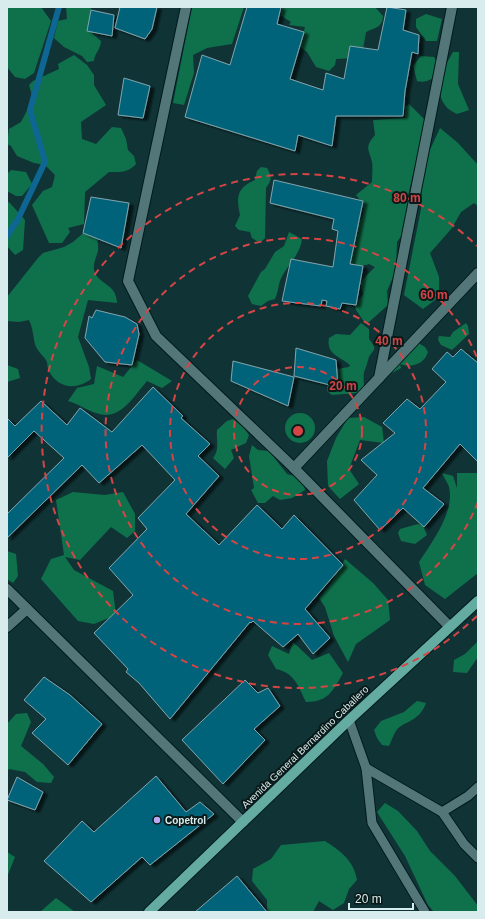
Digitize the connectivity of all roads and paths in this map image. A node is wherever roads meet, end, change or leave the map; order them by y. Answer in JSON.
{"nodes":[{"id":1,"x":186,"y":7,"type":"edge"},
{"id":2,"x":452,"y":7,"type":"edge"},
{"id":3,"x":478,"y":273,"type":"edge"},
{"id":4,"x":379,"y":378,"type":"junction"},
{"id":5,"x":294,"y":468,"type":"junction"},
{"id":6,"x":7,"y":589,"type":"edge"},
{"id":7,"x":478,"y":601,"type":"edge"},
{"id":8,"x":27,"y":609,"type":"junction"},
{"id":9,"x":7,"y":626,"type":"edge"},
{"id":10,"x":450,"y":627,"type":"junction"},
{"id":11,"x":349,"y":720,"type":"junction"},
{"id":12,"x":366,"y":768,"type":"junction"},
{"id":13,"x":478,"y":786,"type":"edge"},
{"id":14,"x":442,"y":812,"type":"junction"},
{"id":15,"x":243,"y":822,"type":"junction"},
{"id":16,"x":478,"y":858,"type":"edge"},
{"id":17,"x":149,"y":912,"type":"edge"},
{"id":18,"x":426,"y":912,"type":"edge"}],
"edges":[{"from":1,"to":5,"type":"street"},
{"from":2,"to":4,"type":"street"},
{"from":3,"to":4,"type":"street"},
{"from":4,"to":5,"type":"street"},
{"from":5,"to":10,"type":"street"},
{"from":6,"to":8,"type":"street"},
{"from":7,"to":10,"type":"main road","name":"Avenida General Bernardino Caballero"},
{"from":8,"to":9,"type":"street"},
{"from":8,"to":15,"type":"street"},
{"from":10,"to":11,"type":"main road","name":"Avenida General Bernardino Caballero"},
{"from":11,"to":12,"type":"lane"},
{"from":11,"to":15,"type":"main road","name":"Avenida General Bernardino Caballero"},
{"from":12,"to":14,"type":"lane"},
{"from":12,"to":18,"type":"lane"},
{"from":13,"to":14,"type":"lane"},
{"from":14,"to":16,"type":"lane"},
{"from":15,"to":17,"type":"main road","name":"Avenida General Bernardino Caballero"}]}
